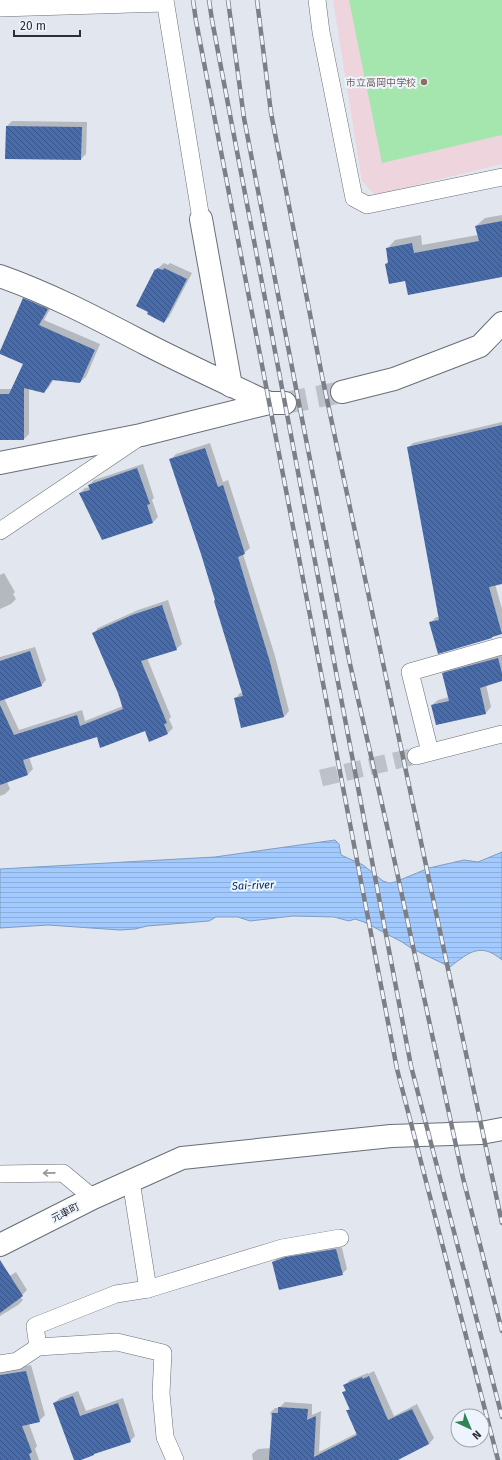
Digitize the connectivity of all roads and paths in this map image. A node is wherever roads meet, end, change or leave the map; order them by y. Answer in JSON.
{"nodes":[{"id":1,"x":317,"y":0,"type":"edge"},
{"id":2,"x":165,"y":2,"type":"edge"},
{"id":3,"x":0,"y":8,"type":"edge"},
{"id":4,"x":502,"y":177,"type":"edge"},
{"id":5,"x":201,"y":219,"type":"joint"},
{"id":6,"x":0,"y":276,"type":"edge"},
{"id":7,"x":502,"y":323,"type":"edge"},
{"id":8,"x":502,"y":338,"type":"edge"},
{"id":9,"x":480,"y":346,"type":"junction"},
{"id":10,"x":231,"y":386,"type":"junction"},
{"id":11,"x":342,"y":392,"type":"tunnel mouth"},
{"id":12,"x":141,"y":435,"type":"junction"},
{"id":13,"x":0,"y":463,"type":"edge"},
{"id":14,"x":0,"y":532,"type":"edge"},
{"id":15,"x":502,"y":646,"type":"edge"},
{"id":16,"x":502,"y":734,"type":"edge"},
{"id":17,"x":502,"y":1129,"type":"edge"},
{"id":18,"x":0,"y":1174,"type":"edge"},
{"id":19,"x":131,"y":1181,"type":"junction"},
{"id":20,"x":93,"y":1198,"type":"junction"},
{"id":21,"x":340,"y":1238,"type":"dead end"},
{"id":22,"x":0,"y":1246,"type":"edge"},
{"id":23,"x":148,"y":1289,"type":"junction"},
{"id":24,"x":38,"y":1347,"type":"junction"},
{"id":25,"x":0,"y":1364,"type":"edge"},
{"id":26,"x":175,"y":1460,"type":"edge"}],
"edges":[{"from":1,"to":4,"type":"street"},
{"from":2,"to":3,"type":"street"},
{"from":2,"to":5,"type":"street"},
{"from":5,"to":10,"type":"street"},
{"from":6,"to":10,"type":"street"},
{"from":7,"to":9,"type":"street"},
{"from":8,"to":9,"type":"street"},
{"from":9,"to":11,"type":"street"},
{"from":10,"to":12,"type":"street"},
{"from":12,"to":13,"type":"street"},
{"from":12,"to":14,"type":"street"},
{"from":15,"to":16,"type":"street"},
{"from":17,"to":19,"type":"street","name":"元車町"},
{"from":20,"to":18,"type":"street","one_way":true},
{"from":19,"to":20,"type":"street","name":"元車町"},
{"from":19,"to":23,"type":"street"},
{"from":20,"to":22,"type":"street","name":"元車町"},
{"from":21,"to":23,"type":"street"},
{"from":23,"to":24,"type":"street"},
{"from":24,"to":25,"type":"street"},
{"from":24,"to":26,"type":"street"}]}
